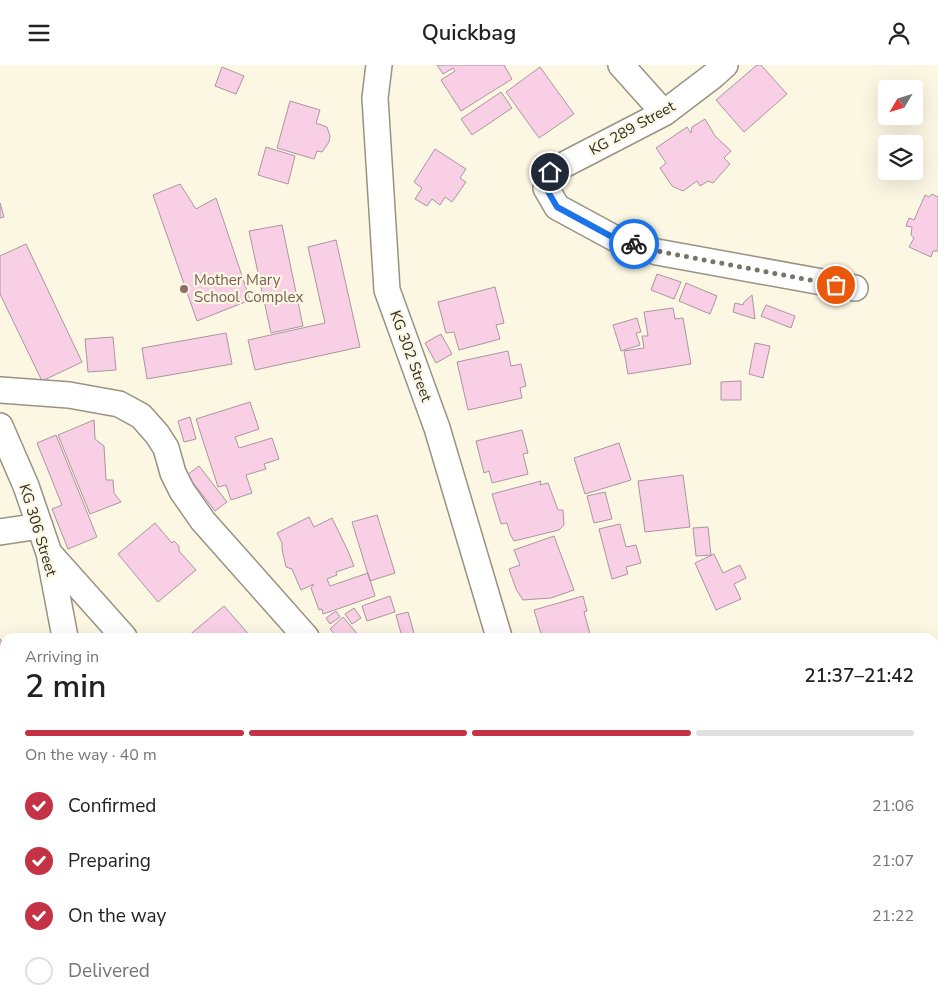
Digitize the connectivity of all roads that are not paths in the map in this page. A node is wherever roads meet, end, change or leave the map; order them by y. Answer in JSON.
{"nodes":[{"id":1,"x":379,"y":65,"type":"edge"},
{"id":2,"x":621,"y":65,"type":"edge"},
{"id":3,"x":725,"y":65,"type":"edge"},
{"id":4,"x":664,"y":113,"type":"junction"},
{"id":5,"x":855,"y":288,"type":"dead end"},
{"id":6,"x":0,"y":390,"type":"edge"},
{"id":7,"x":0,"y":426,"type":"edge"},
{"id":8,"x":40,"y":525,"type":"junction"},
{"id":9,"x":0,"y":532,"type":"edge"},
{"id":10,"x":48,"y":553,"type":"junction"},
{"id":11,"x":64,"y":633,"type":"edge"},
{"id":12,"x":120,"y":633,"type":"edge"},
{"id":13,"x":302,"y":633,"type":"edge"},
{"id":14,"x":498,"y":633,"type":"edge"}],
"edges":[{"from":1,"to":14,"type":"street","name":"KG 302 Street"},
{"from":2,"to":4,"type":"street"},
{"from":3,"to":4,"type":"street","name":"KG 289 Street"},
{"from":4,"to":5,"type":"street","name":"KG 289 Street"},
{"from":6,"to":13,"type":"street"},
{"from":7,"to":8,"type":"street","name":"KG 306 Street"},
{"from":8,"to":9,"type":"street"},
{"from":8,"to":10,"type":"street","name":"KG 306 Street"},
{"from":10,"to":11,"type":"street","name":"KG 306 Street"},
{"from":10,"to":12,"type":"street"}]}
